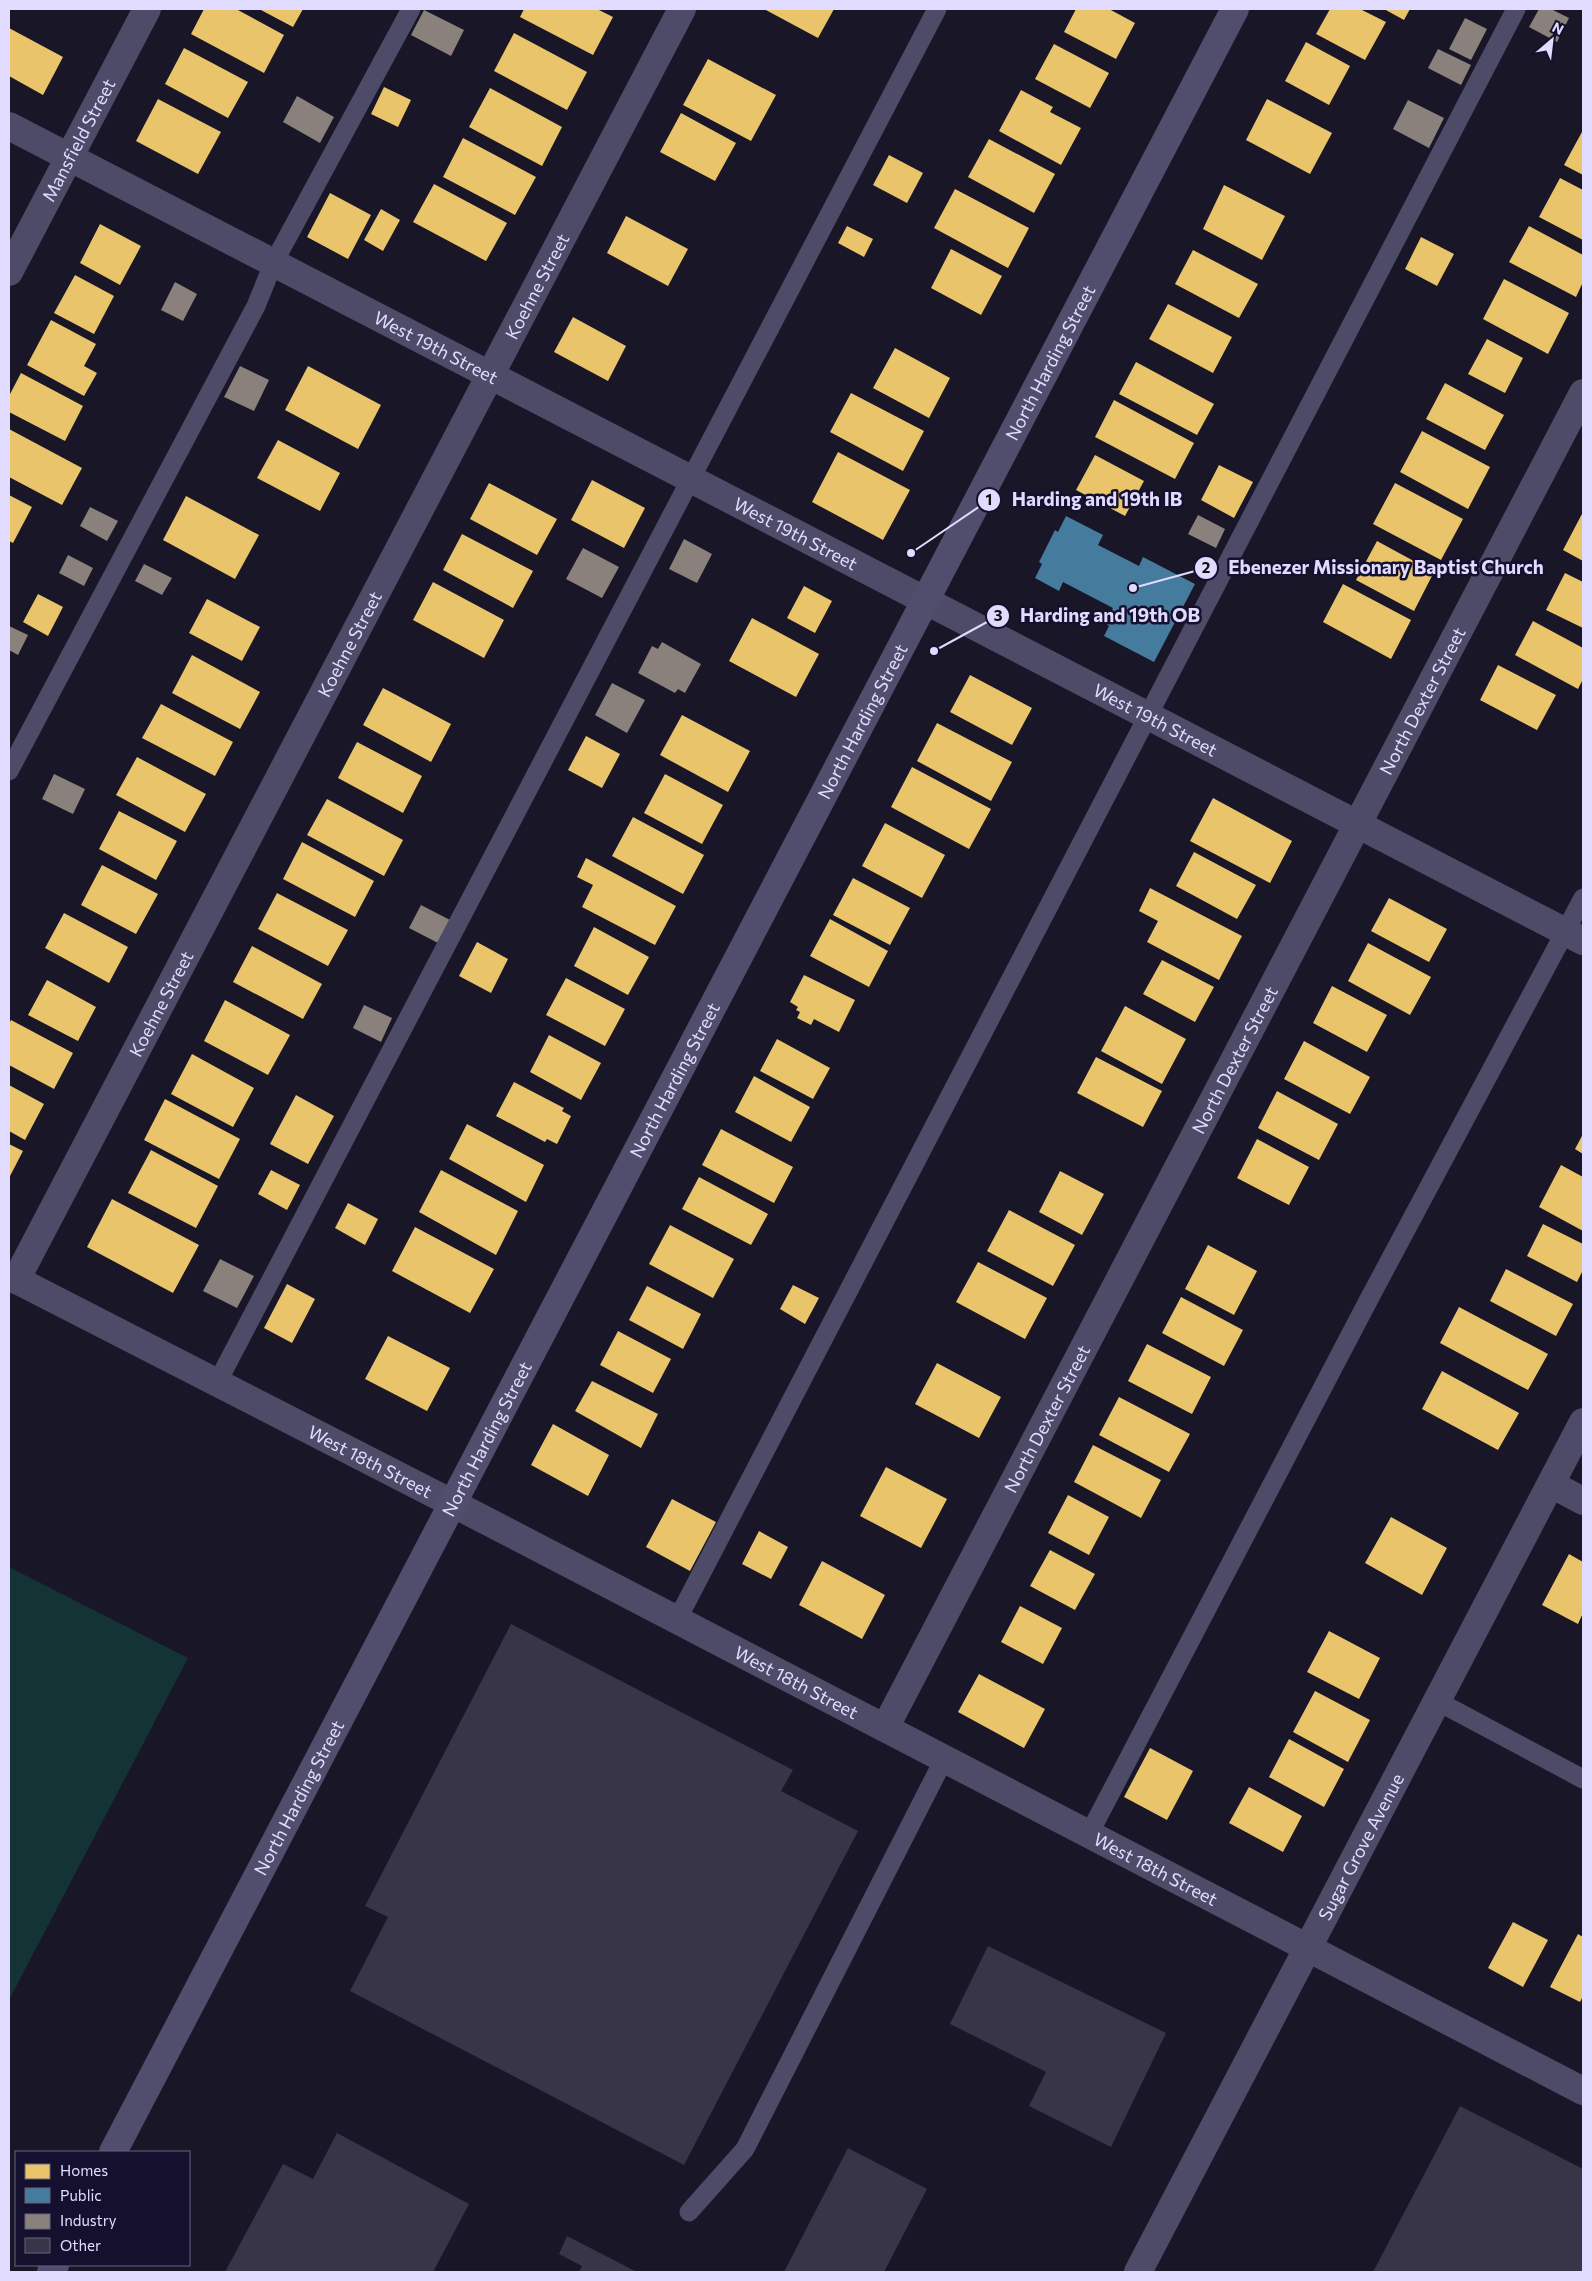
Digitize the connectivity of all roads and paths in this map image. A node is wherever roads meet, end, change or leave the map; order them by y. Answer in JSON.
{"nodes":[{"id":1,"x":146,"y":9,"type":"edge"},
{"id":2,"x":411,"y":9,"type":"edge"},
{"id":3,"x":682,"y":9,"type":"edge"},
{"id":4,"x":937,"y":9,"type":"edge"},
{"id":5,"x":1235,"y":9,"type":"edge"},
{"id":6,"x":1516,"y":9,"type":"edge"},
{"id":7,"x":9,"y":126,"type":"edge"},
{"id":8,"x":69,"y":156,"type":"junction"},
{"id":9,"x":274,"y":262,"type":"junction"},
{"id":10,"x":9,"y":272,"type":"edge"},
{"id":11,"x":490,"y":374,"type":"junction"},
{"id":12,"x":1583,"y":393,"type":"edge"},
{"id":13,"x":692,"y":479,"type":"junction"},
{"id":14,"x":925,"y":600,"type":"junction"},
{"id":15,"x":1147,"y":715,"type":"junction"},
{"id":16,"x":9,"y":771,"type":"edge"},
{"id":17,"x":1357,"y":824,"type":"junction"},
{"id":18,"x":1583,"y":898,"type":"edge"},
{"id":19,"x":1574,"y":936,"type":"edge"},
{"id":20,"x":12,"y":1278,"type":"edge"},
{"id":21,"x":217,"y":1383,"type":"junction"},
{"id":22,"x":1583,"y":1422,"type":"edge"},
{"id":23,"x":1551,"y":1484,"type":"junction"},
{"id":24,"x":1583,"y":1501,"type":"edge"},
{"id":25,"x":452,"y":1503,"type":"junction"},
{"id":26,"x":677,"y":1620,"type":"junction"},
{"id":27,"x":1437,"y":1702,"type":"junction"},
{"id":28,"x":885,"y":1728,"type":"junction"},
{"id":29,"x":944,"y":1759,"type":"junction"},
{"id":30,"x":1583,"y":1779,"type":"edge"},
{"id":31,"x":1089,"y":1834,"type":"junction"},
{"id":32,"x":1308,"y":1947,"type":"junction"},
{"id":33,"x":1583,"y":2091,"type":"edge"},
{"id":34,"x":114,"y":2151,"type":"edge"},
{"id":35,"x":688,"y":2212,"type":"dead end"},
{"id":36,"x":1138,"y":2272,"type":"edge"}],
"edges":[{"from":1,"to":8,"type":"street","name":"Mansfield Street"},
{"from":2,"to":9,"type":"lane"},
{"from":3,"to":11,"type":"street","name":"Koehne Street"},
{"from":4,"to":13,"type":"lane"},
{"from":5,"to":14,"type":"street","name":"North Harding Street"},
{"from":6,"to":15,"type":"lane"},
{"from":7,"to":8,"type":"street","name":"West 19th Street"},
{"from":8,"to":9,"type":"street","name":"West 19th Street"},
{"from":8,"to":10,"type":"street","name":"Mansfield Street"},
{"from":9,"to":11,"type":"street","name":"West 19th Street"},
{"from":9,"to":16,"type":"lane"},
{"from":11,"to":13,"type":"street","name":"West 19th Street"},
{"from":11,"to":20,"type":"street","name":"Koehne Street"},
{"from":12,"to":17,"type":"street","name":"North Dexter Street"},
{"from":13,"to":14,"type":"street","name":"West 19th Street"},
{"from":13,"to":21,"type":"lane"},
{"from":14,"to":15,"type":"street","name":"West 19th Street"},
{"from":14,"to":25,"type":"street","name":"North Harding Street"},
{"from":15,"to":17,"type":"street","name":"West 19th Street"},
{"from":15,"to":26,"type":"lane"},
{"from":17,"to":19,"type":"street","name":"West 19th Street"},
{"from":17,"to":28,"type":"street","name":"North Dexter Street"},
{"from":18,"to":19,"type":"lane"},
{"from":19,"to":31,"type":"lane"},
{"from":20,"to":21,"type":"street","name":"West 18th Street"},
{"from":21,"to":25,"type":"street","name":"West 18th Street"},
{"from":22,"to":23,"type":"street","name":"Sugar Grove Avenue"},
{"from":23,"to":24,"type":"street"},
{"from":23,"to":27,"type":"street","name":"Sugar Grove Avenue"},
{"from":25,"to":26,"type":"street","name":"West 18th Street"},
{"from":25,"to":34,"type":"street","name":"North Harding Street"},
{"from":26,"to":28,"type":"street","name":"West 18th Street"},
{"from":27,"to":30,"type":"lane"},
{"from":27,"to":32,"type":"street","name":"Sugar Grove Avenue"},
{"from":28,"to":29,"type":"street","name":"West 18th Street"},
{"from":29,"to":31,"type":"street","name":"West 18th Street"},
{"from":29,"to":35,"type":"lane"},
{"from":31,"to":32,"type":"street","name":"West 18th Street"},
{"from":32,"to":33,"type":"street","name":"West 18th Street"},
{"from":32,"to":36,"type":"street","name":"Sugar Grove Avenue"}]}
